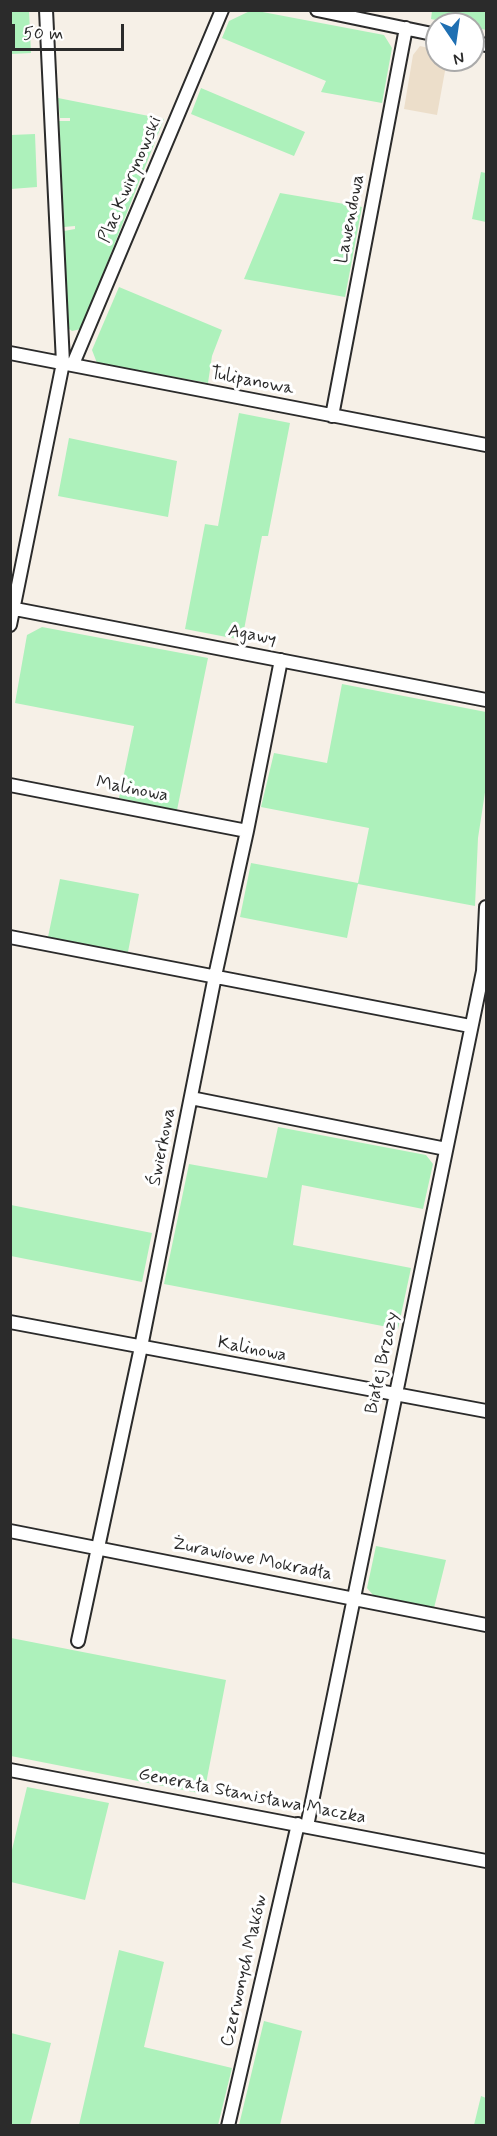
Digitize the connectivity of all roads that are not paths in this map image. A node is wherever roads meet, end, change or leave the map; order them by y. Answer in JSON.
{"nodes":[{"id":1,"x":46,"y":10,"type":"edge"},
{"id":2,"x":222,"y":10,"type":"edge"},
{"id":3,"x":317,"y":10,"type":"edge"},
{"id":4,"x":406,"y":28,"type":"junction"},
{"id":5,"x":425,"y":32,"type":"edge"},
{"id":6,"x":10,"y":353,"type":"edge"},
{"id":7,"x":68,"y":364,"type":"junction"},
{"id":8,"x":332,"y":416,"type":"junction"},
{"id":9,"x":486,"y":445,"type":"edge"},
{"id":10,"x":12,"y":609,"type":"edge"},
{"id":11,"x":10,"y":625,"type":"edge"},
{"id":12,"x":281,"y":660,"type":"junction"},
{"id":13,"x":486,"y":700,"type":"edge"},
{"id":14,"x":10,"y":785,"type":"edge"},
{"id":15,"x":247,"y":831,"type":"junction"},
{"id":16,"x":486,"y":907,"type":"edge"},
{"id":17,"x":10,"y":938,"type":"edge"},
{"id":18,"x":215,"y":976,"type":"junction"},
{"id":19,"x":470,"y":1026,"type":"junction"},
{"id":20,"x":191,"y":1098,"type":"junction"},
{"id":21,"x":446,"y":1149,"type":"junction"},
{"id":22,"x":10,"y":1322,"type":"edge"},
{"id":23,"x":141,"y":1347,"type":"junction"},
{"id":24,"x":396,"y":1395,"type":"junction"},
{"id":25,"x":486,"y":1411,"type":"edge"},
{"id":26,"x":10,"y":1531,"type":"edge"},
{"id":27,"x":99,"y":1547,"type":"junction"},
{"id":28,"x":352,"y":1599,"type":"junction"},
{"id":29,"x":486,"y":1625,"type":"edge"},
{"id":30,"x":78,"y":1641,"type":"dead end"},
{"id":31,"x":10,"y":1770,"type":"edge"},
{"id":32,"x":302,"y":1825,"type":"junction"},
{"id":33,"x":486,"y":1861,"type":"edge"},
{"id":34,"x":228,"y":2126,"type":"edge"}],
"edges":[{"from":1,"to":7,"type":"street"},
{"from":2,"to":7,"type":"street","name":"Plac Kwirynowski"},
{"from":3,"to":4,"type":"street"},
{"from":4,"to":5,"type":"street"},
{"from":4,"to":8,"type":"street","name":"Lawendowa"},
{"from":6,"to":7,"type":"street","name":"Tulipanowa"},
{"from":7,"to":8,"type":"street","name":"Tulipanowa"},
{"from":7,"to":10,"type":"street"},
{"from":8,"to":9,"type":"street","name":"Tulipanowa"},
{"from":10,"to":11,"type":"street"},
{"from":10,"to":12,"type":"street","name":"Agawy"},
{"from":12,"to":13,"type":"street","name":"Agawy"},
{"from":12,"to":15,"type":"street","name":"Świerkowa"},
{"from":14,"to":15,"type":"street","name":"Malinowa"},
{"from":15,"to":18,"type":"street","name":"Świerkowa"},
{"from":16,"to":19,"type":"street","name":"Białej Brzozy"},
{"from":17,"to":18,"type":"street"},
{"from":18,"to":19,"type":"street"},
{"from":18,"to":20,"type":"street","name":"Świerkowa"},
{"from":19,"to":21,"type":"street","name":"Białej Brzozy"},
{"from":20,"to":21,"type":"street"},
{"from":20,"to":23,"type":"street","name":"Świerkowa"},
{"from":21,"to":24,"type":"street","name":"Białej Brzozy"},
{"from":22,"to":23,"type":"street","name":"Kalinowa"},
{"from":23,"to":24,"type":"street","name":"Kalinowa"},
{"from":23,"to":27,"type":"street","name":"Świerkowa"},
{"from":24,"to":25,"type":"street","name":"Kalinowa"},
{"from":24,"to":28,"type":"street","name":"Białej Brzozy"},
{"from":26,"to":27,"type":"street","name":"Żurawiowe Mokradła"},
{"from":27,"to":28,"type":"street","name":"Żurawiowe Mokradła"},
{"from":27,"to":30,"type":"street","name":"Świerkowa"},
{"from":28,"to":29,"type":"street","name":"Żurawiowe Mokradła"},
{"from":28,"to":32,"type":"street","name":"Białej Brzozy"},
{"from":31,"to":32,"type":"street","name":"Generała Stanisława Maczka"},
{"from":32,"to":33,"type":"street","name":"Generała Stanisława Maczka"},
{"from":32,"to":34,"type":"street","name":"Czerwonych Maków"}]}
